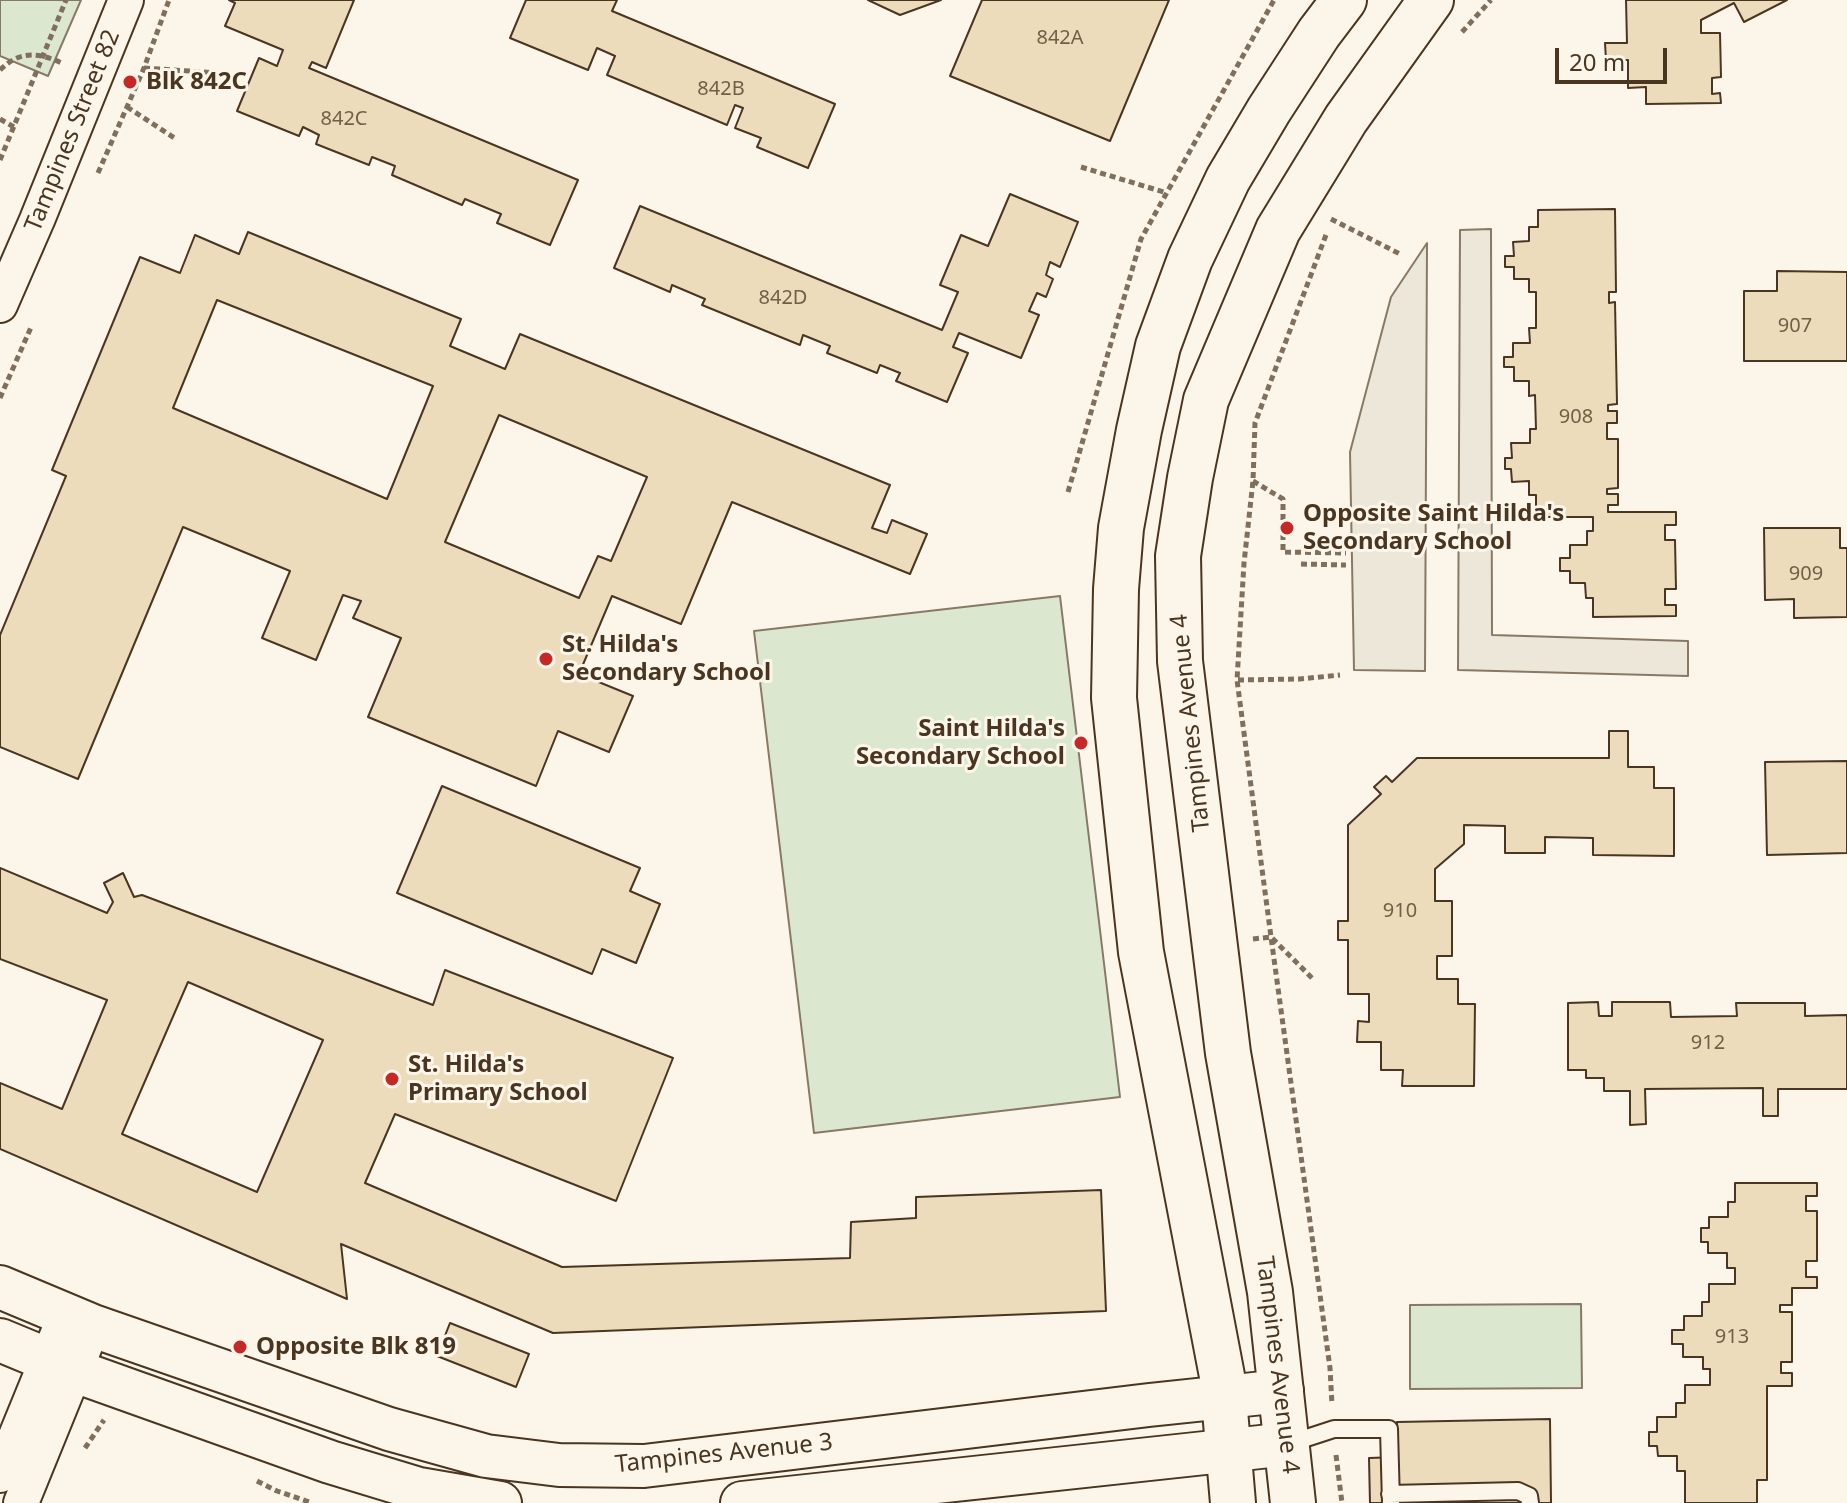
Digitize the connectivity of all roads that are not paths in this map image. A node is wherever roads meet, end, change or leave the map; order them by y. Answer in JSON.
{"nodes":[{"id":1,"x":126,"y":0,"type":"edge"},
{"id":2,"x":1344,"y":0,"type":"edge"},
{"id":3,"x":1431,"y":0,"type":"edge"},
{"id":4,"x":0,"y":305,"type":"edge"},
{"id":5,"x":0,"y":1287,"type":"edge"},
{"id":6,"x":79,"y":1320,"type":"junction"},
{"id":7,"x":0,"y":1340,"type":"edge"},
{"id":8,"x":61,"y":1365,"type":"junction"},
{"id":9,"x":1282,"y":1391,"type":"junction"},
{"id":10,"x":1224,"y":1397,"type":"junction"},
{"id":11,"x":1288,"y":1444,"type":"junction"},
{"id":12,"x":1228,"y":1450,"type":"junction"},
{"id":13,"x":0,"y":1475,"type":"edge"},
{"id":14,"x":1391,"y":1498,"type":"edge"},
{"id":15,"x":21,"y":1503,"type":"edge"},
{"id":16,"x":500,"y":1503,"type":"edge"},
{"id":17,"x":742,"y":1503,"type":"edge"},
{"id":18,"x":1233,"y":1503,"type":"edge"},
{"id":19,"x":1293,"y":1503,"type":"edge"},
{"id":20,"x":1530,"y":1503,"type":"edge"}],
"edges":[{"from":1,"to":4,"type":"street","name":"Tampines Street 82"},
{"from":2,"to":10,"type":"main road"},
{"from":3,"to":9,"type":"main road","name":"Tampines Avenue 4"},
{"from":5,"to":6,"type":"street","name":"Tampines Avenue 3"},
{"from":6,"to":8,"type":"street"},
{"from":6,"to":10,"type":"street","name":"Tampines Avenue 3"},
{"from":7,"to":8,"type":"street"},
{"from":8,"to":13,"type":"street"},
{"from":8,"to":15,"type":"street"},
{"from":8,"to":16,"type":"street"},
{"from":9,"to":10,"type":"street","name":"Tampines Avenue 3"},
{"from":9,"to":11,"type":"main road","name":"Tampines Avenue 4"},
{"from":10,"to":12,"type":"main road"},
{"from":11,"to":12,"type":"street","name":"Tampines Avenue 3"},
{"from":11,"to":14,"type":"lane"},
{"from":11,"to":19,"type":"main road","name":"Tampines Avenue 4"},
{"from":12,"to":17,"type":"street","name":"Tampines Avenue 3"},
{"from":12,"to":18,"type":"main road"},
{"from":14,"to":20,"type":"lane"}]}
